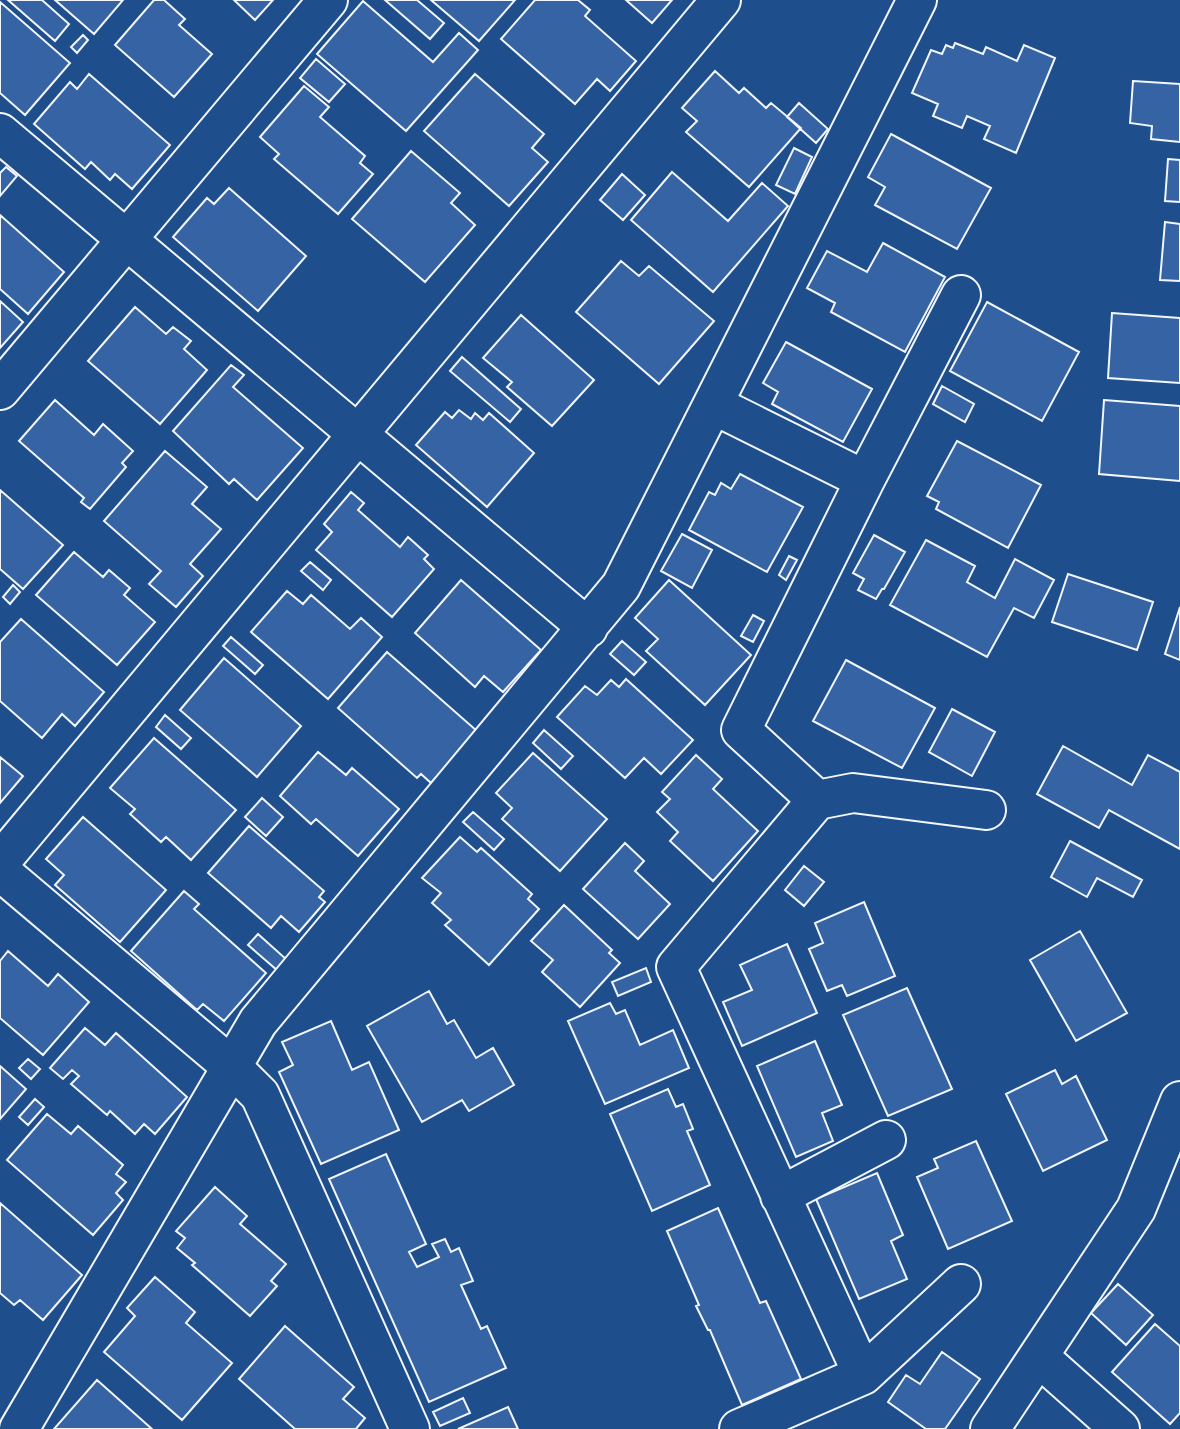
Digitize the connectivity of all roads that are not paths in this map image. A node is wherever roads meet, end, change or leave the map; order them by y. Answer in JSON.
{"nodes":[{"id":1,"x":328,"y":0,"type":"edge"},
{"id":2,"x":721,"y":0,"type":"edge"},
{"id":3,"x":917,"y":0,"type":"edge"},
{"id":4,"x":0,"y":133,"type":"edge"},
{"id":5,"x":126,"y":240,"type":"junction"},
{"id":6,"x":961,"y":295,"type":"dead end"},
{"id":7,"x":0,"y":390,"type":"edge"},
{"id":8,"x":714,"y":405,"type":"junction"},
{"id":9,"x":359,"y":435,"type":"junction"},
{"id":10,"x":866,"y":480,"type":"junction"},
{"id":11,"x":588,"y":628,"type":"junction"},
{"id":12,"x":817,"y":800,"type":"junction"},
{"id":13,"x":986,"y":810,"type":"dead end"},
{"id":14,"x":0,"y":862,"type":"edge"},
{"id":15,"x":0,"y":872,"type":"edge"},
{"id":16,"x":232,"y":1067,"type":"junction"},
{"id":17,"x":1176,"y":1121,"type":"edge"},
{"id":18,"x":886,"y":1140,"type":"dead end"},
{"id":19,"x":780,"y":1196,"type":"junction"},
{"id":20,"x":961,"y":1284,"type":"dead end"},
{"id":21,"x":1040,"y":1357,"type":"junction"},
{"id":22,"x":863,"y":1375,"type":"junction"},
{"id":23,"x":407,"y":1427,"type":"edge"},
{"id":24,"x":19,"y":1429,"type":"edge"},
{"id":25,"x":739,"y":1429,"type":"edge"},
{"id":26,"x":990,"y":1429,"type":"edge"},
{"id":27,"x":1120,"y":1429,"type":"edge"}],
"edges":[{"from":1,"to":5,"type":"street"},
{"from":2,"to":9,"type":"street"},
{"from":3,"to":8,"type":"street"},
{"from":4,"to":5,"type":"street"},
{"from":5,"to":7,"type":"street"},
{"from":5,"to":9,"type":"street"},
{"from":6,"to":10,"type":"street"},
{"from":8,"to":10,"type":"street"},
{"from":8,"to":11,"type":"street"},
{"from":9,"to":11,"type":"street"},
{"from":9,"to":14,"type":"street"},
{"from":10,"to":12,"type":"street"},
{"from":11,"to":16,"type":"street"},
{"from":12,"to":13,"type":"street"},
{"from":12,"to":19,"type":"street"},
{"from":15,"to":16,"type":"street"},
{"from":16,"to":23,"type":"street"},
{"from":16,"to":24,"type":"street"},
{"from":17,"to":21,"type":"street"},
{"from":18,"to":19,"type":"street"},
{"from":19,"to":22,"type":"street"},
{"from":20,"to":22,"type":"street"},
{"from":21,"to":26,"type":"street"},
{"from":21,"to":27,"type":"street"},
{"from":22,"to":25,"type":"street"}]}
